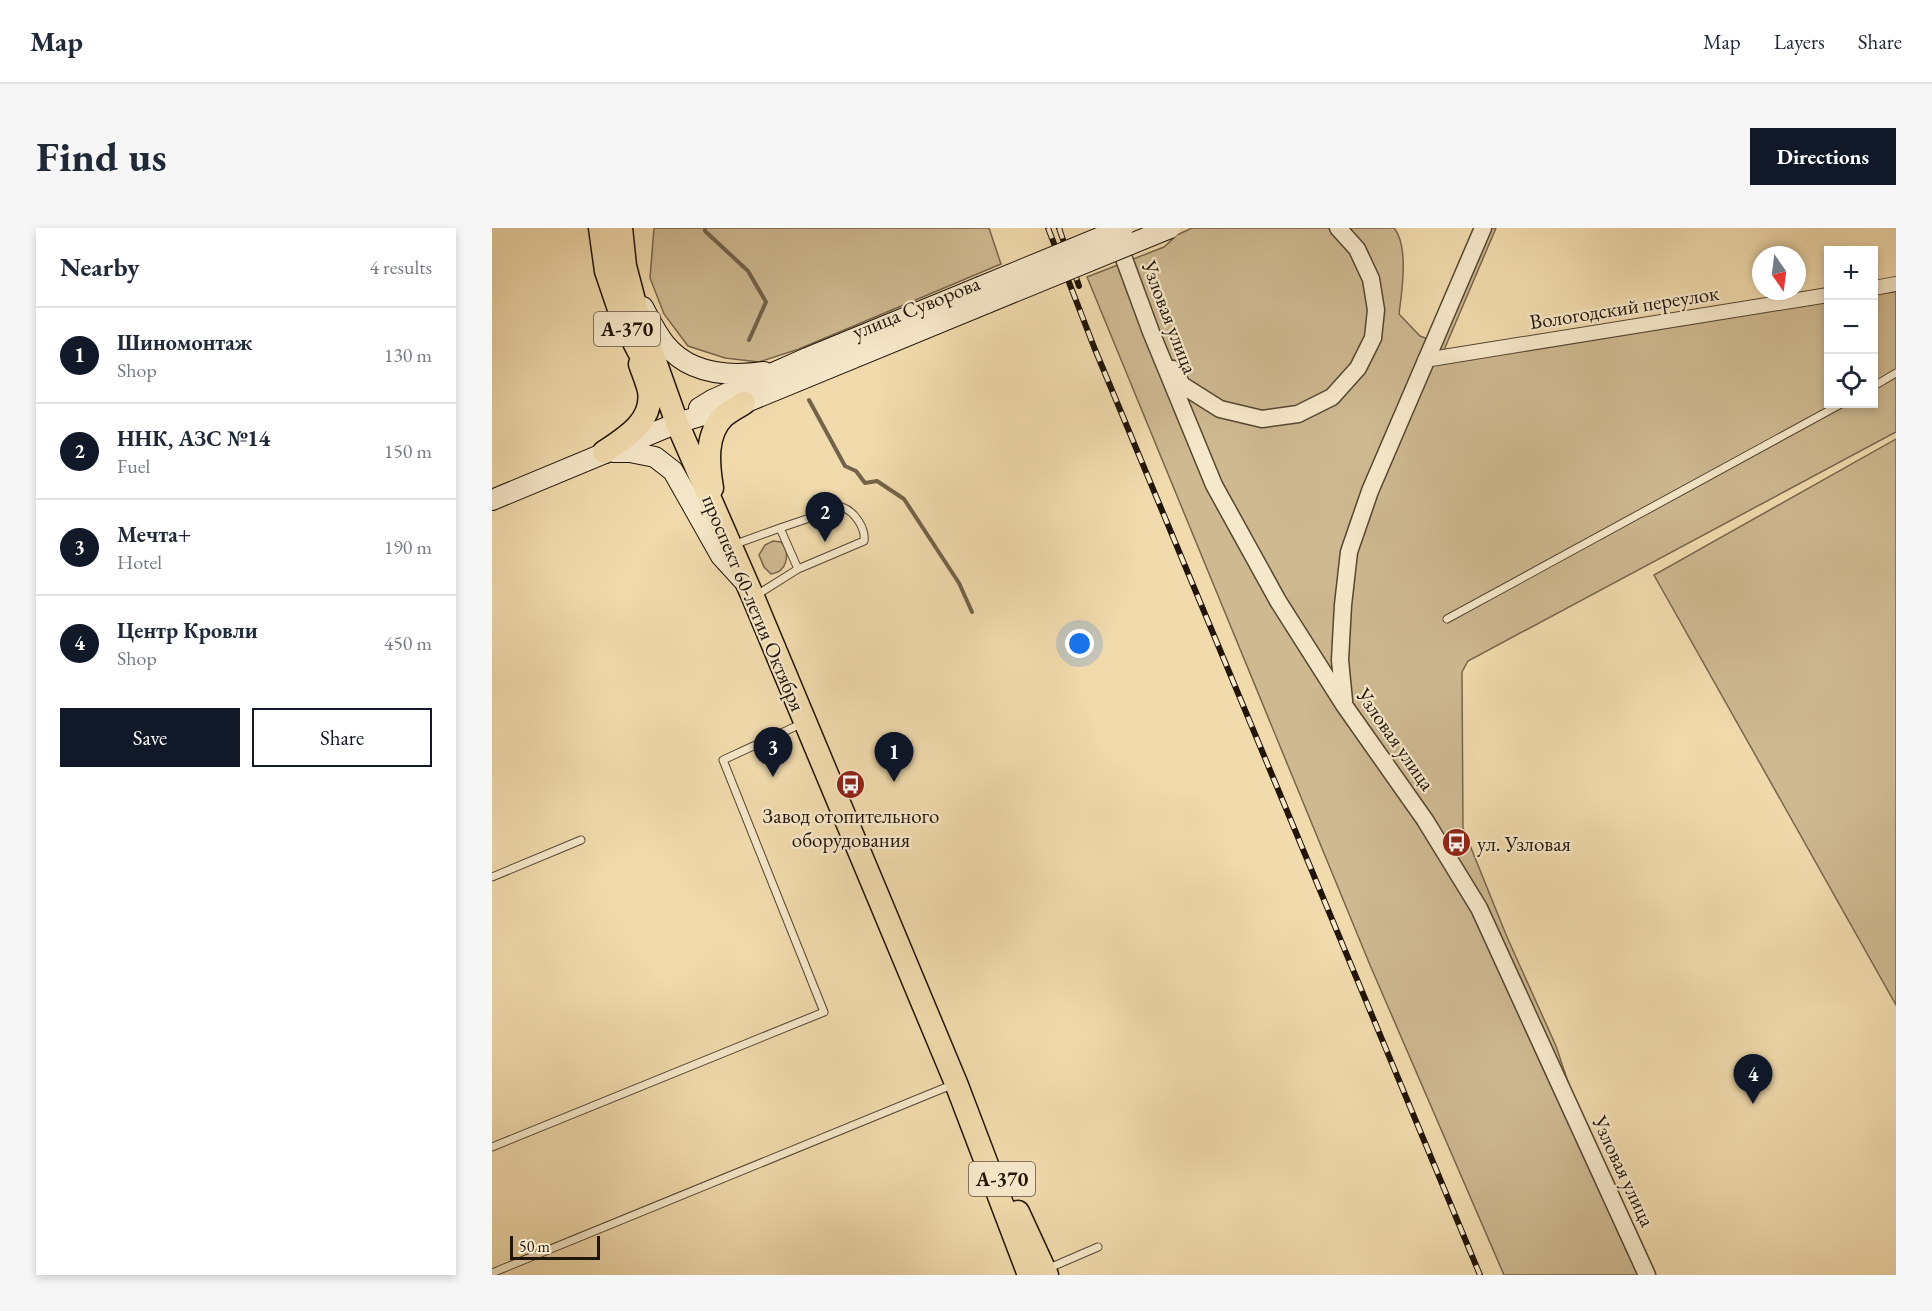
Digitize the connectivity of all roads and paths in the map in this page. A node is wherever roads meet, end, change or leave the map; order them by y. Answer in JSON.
{"nodes":[{"id":1,"x":600,"y":228,"type":"edge"},
{"id":2,"x":621,"y":228,"type":"edge"},
{"id":3,"x":1113,"y":228,"type":"edge"},
{"id":4,"x":1123,"y":228,"type":"edge"},
{"id":5,"x":1170,"y":228,"type":"edge"},
{"id":6,"x":1338,"y":228,"type":"edge"},
{"id":7,"x":1483,"y":228,"type":"edge"},
{"id":8,"x":630,"y":283,"type":"junction"},
{"id":9,"x":1896,"y":284,"type":"edge"},
{"id":10,"x":1878,"y":287,"type":"edge"},
{"id":11,"x":984,"y":295,"type":"junction"},
{"id":12,"x":1824,"y":296,"type":"edge"},
{"id":13,"x":623,"y":321,"type":"junction"},
{"id":14,"x":1151,"y":332,"type":"junction"},
{"id":15,"x":807,"y":358,"type":"junction"},
{"id":16,"x":1425,"y":360,"type":"junction"},
{"id":17,"x":1896,"y":373,"type":"edge"},
{"id":18,"x":1878,"y":384,"type":"edge"},
{"id":19,"x":744,"y":404,"type":"junction"},
{"id":20,"x":1834,"y":408,"type":"edge"},
{"id":21,"x":1220,"y":409,"type":"junction"},
{"id":22,"x":677,"y":423,"type":"junction"},
{"id":23,"x":1190,"y":430,"type":"junction"},
{"id":24,"x":604,"y":452,"type":"junction"},
{"id":25,"x":492,"y":500,"type":"edge"},
{"id":26,"x":717,"y":516,"type":"junction"},
{"id":27,"x":780,"y":528,"type":"junction"},
{"id":28,"x":730,"y":546,"type":"junction"},
{"id":29,"x":798,"y":569,"type":"junction"},
{"id":30,"x":750,"y":591,"type":"junction"},
{"id":31,"x":1447,"y":619,"type":"dead end"},
{"id":32,"x":1344,"y":705,"type":"junction"},
{"id":33,"x":805,"y":722,"type":"junction"},
{"id":34,"x":581,"y":840,"type":"dead end"},
{"id":35,"x":492,"y":877,"type":"edge"},
{"id":36,"x":956,"y":1083,"type":"junction"},
{"id":37,"x":492,"y":1147,"type":"edge"},
{"id":38,"x":1098,"y":1247,"type":"dead end"},
{"id":39,"x":492,"y":1273,"type":"edge"},
{"id":40,"x":1040,"y":1273,"type":"edge"},
{"id":41,"x":1647,"y":1275,"type":"edge"}],
"edges":[{"from":1,"to":13,"type":"highway","number":"А-370"},
{"from":2,"to":8,"type":"highway","number":"А-370"},
{"from":3,"to":14,"type":"street","name":"Узловая улица"},
{"from":4,"to":11,"type":"main road","name":"улица Суворова","bridge":true},
{"from":5,"to":11,"type":"main road","name":"улица Суворова","bridge":true},
{"from":6,"to":21,"type":"street"},
{"from":7,"to":16,"type":"street"},
{"from":8,"to":15,"type":"main road"},
{"from":8,"to":22,"type":"highway","number":"А-370"},
{"from":9,"to":10,"type":"street"},
{"from":11,"to":15,"type":"main road","name":"улица Суворова"},
{"from":11,"to":19,"type":"main road","name":"улица Суворова"},
{"from":12,"to":16,"type":"street","name":"Вологодский переулок"},
{"from":13,"to":22,"type":"highway","number":"А-370"},
{"from":13,"to":24,"type":"highway"},
{"from":14,"to":21,"type":"street"},
{"from":14,"to":23,"type":"street","name":"Узловая улица"},
{"from":15,"to":22,"type":"main road","name":"улица Суворова"},
{"from":16,"to":32,"type":"street"},
{"from":17,"to":18,"type":"lane"},
{"from":19,"to":22,"type":"main road","name":"улица Суворова"},
{"from":19,"to":26,"type":"highway"},
{"from":20,"to":31,"type":"lane"},
{"from":21,"to":23,"type":"street"},
{"from":22,"to":24,"type":"main road","name":"улица Суворова"},
{"from":22,"to":26,"type":"highway","name":"проспект 60-летия Октября","number":"А-370"},
{"from":23,"to":32,"type":"street","name":"Узловая улица"},
{"from":24,"to":25,"type":"main road","name":"улица Суворова"},
{"from":24,"to":30,"type":"main road"},
{"from":26,"to":28,"type":"highway","name":"проспект 60-летия Октября","number":"А-370"},
{"from":27,"to":28,"type":"lane"},
{"from":27,"to":29,"type":"lane"},
{"from":27,"to":29,"type":"lane"},
{"from":28,"to":30,"type":"highway","name":"проспект 60-летия Октября","number":"А-370"},
{"from":29,"to":30,"type":"lane"},
{"from":30,"to":33,"type":"highway","name":"проспект 60-летия Октября","number":"А-370"},
{"from":32,"to":41,"type":"street","name":"Узловая улица"},
{"from":33,"to":36,"type":"highway","name":"проспект 60-летия Октября","number":"А-370"},
{"from":33,"to":37,"type":"lane"},
{"from":34,"to":35,"type":"lane"},
{"from":36,"to":39,"type":"lane"},
{"from":36,"to":40,"type":"highway","name":"проспект 60-летия Октября","number":"А-370"},
{"from":38,"to":40,"type":"lane"}]}
